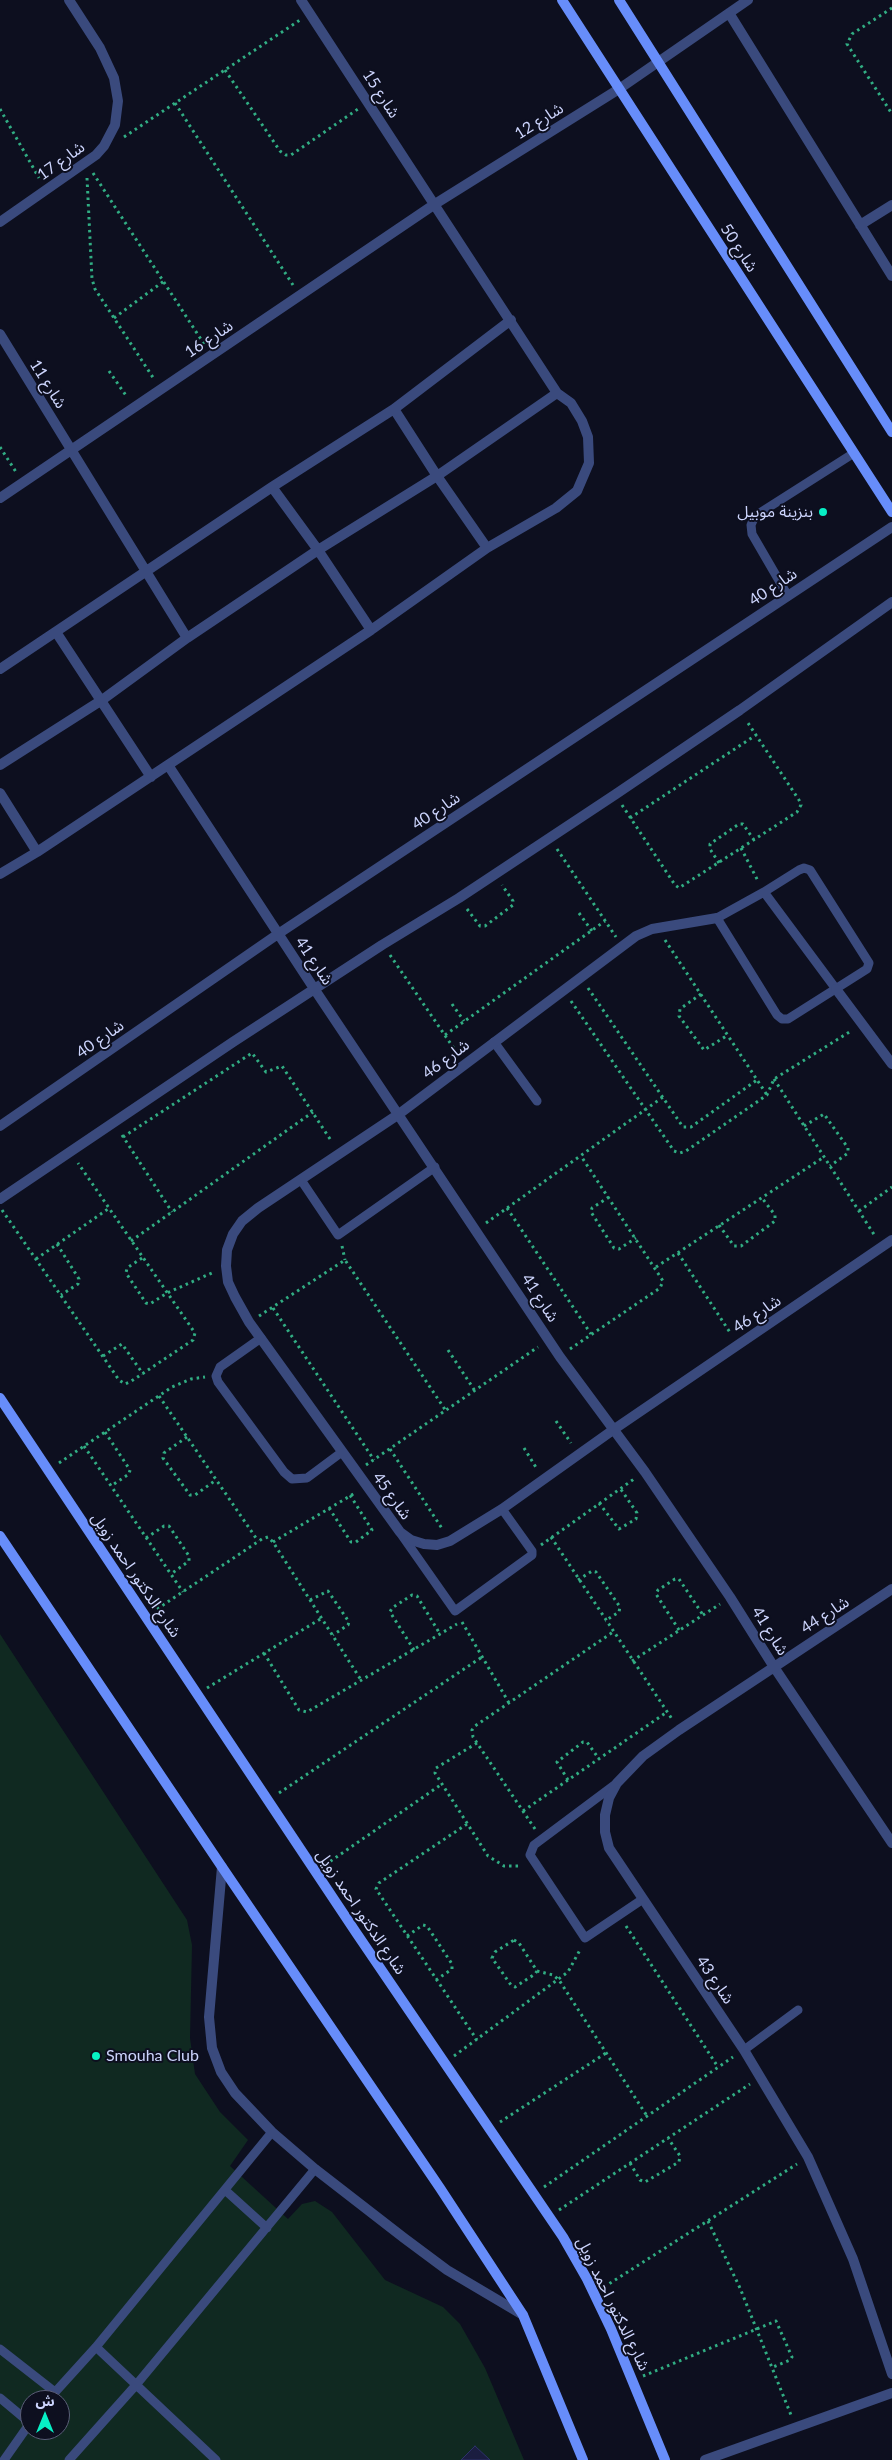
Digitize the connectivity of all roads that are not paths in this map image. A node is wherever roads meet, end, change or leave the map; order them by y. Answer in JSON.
{"nodes":[{"id":1,"x":69,"y":0,"type":"edge"},
{"id":2,"x":301,"y":0,"type":"edge"},
{"id":3,"x":562,"y":0,"type":"edge"},
{"id":4,"x":619,"y":0,"type":"edge"},
{"id":5,"x":748,"y":0,"type":"edge"},
{"id":6,"x":729,"y":13,"type":"junction"},
{"id":7,"x":658,"y":61,"type":"junction"},
{"id":8,"x":619,"y":89,"type":"junction"},
{"id":9,"x":435,"y":204,"type":"junction"},
{"id":10,"x":892,"y":205,"type":"edge"},
{"id":11,"x":0,"y":222,"type":"edge"},
{"id":12,"x":860,"y":225,"type":"junction"},
{"id":13,"x":892,"y":276,"type":"edge"},
{"id":14,"x":511,"y":320,"type":"junction"},
{"id":15,"x":0,"y":334,"type":"edge"},
{"id":16,"x":557,"y":393,"type":"junction"},
{"id":17,"x":394,"y":409,"type":"junction"},
{"id":18,"x":892,"y":432,"type":"edge"},
{"id":19,"x":71,"y":450,"type":"junction"},
{"id":20,"x":854,"y":453,"type":"junction"},
{"id":21,"x":437,"y":476,"type":"junction"},
{"id":22,"x":272,"y":486,"type":"junction"},
{"id":23,"x":0,"y":498,"type":"edge"},
{"id":24,"x":892,"y":512,"type":"edge"},
{"id":25,"x":892,"y":527,"type":"edge"},
{"id":26,"x":487,"y":548,"type":"junction"},
{"id":27,"x":318,"y":550,"type":"junction"},
{"id":28,"x":145,"y":573,"type":"junction"},
{"id":29,"x":788,"y":596,"type":"junction"},
{"id":30,"x":892,"y":602,"type":"edge"},
{"id":31,"x":371,"y":630,"type":"junction"},
{"id":32,"x":56,"y":632,"type":"junction"},
{"id":33,"x":187,"y":638,"type":"junction"},
{"id":34,"x":0,"y":669,"type":"edge"},
{"id":35,"x":102,"y":700,"type":"junction"},
{"id":36,"x":0,"y":765,"type":"edge"},
{"id":37,"x":168,"y":765,"type":"junction"},
{"id":38,"x":151,"y":777,"type":"junction"},
{"id":39,"x":0,"y":793,"type":"edge"},
{"id":40,"x":37,"y":852,"type":"junction"},
{"id":41,"x":0,"y":874,"type":"edge"},
{"id":42,"x":764,"y":892,"type":"junction"},
{"id":43,"x":717,"y":918,"type":"junction"},
{"id":44,"x":278,"y":934,"type":"junction"},
{"id":45,"x":836,"y":989,"type":"junction"},
{"id":46,"x":315,"y":990,"type":"junction"},
{"id":47,"x":494,"y":1042,"type":"junction"},
{"id":48,"x":892,"y":1064,"type":"edge"},
{"id":49,"x":537,"y":1101,"type":"dead end"},
{"id":50,"x":399,"y":1114,"type":"junction"},
{"id":51,"x":0,"y":1126,"type":"edge"},
{"id":52,"x":434,"y":1167,"type":"junction"},
{"id":53,"x":301,"y":1180,"type":"junction"},
{"id":54,"x":0,"y":1199,"type":"edge"},
{"id":55,"x":892,"y":1240,"type":"edge"},
{"id":56,"x":226,"y":1266,"type":"joint"},
{"id":57,"x":261,"y":1338,"type":"junction"},
{"id":58,"x":0,"y":1398,"type":"edge"},
{"id":59,"x":614,"y":1430,"type":"junction"},
{"id":60,"x":342,"y":1452,"type":"junction"},
{"id":61,"x":502,"y":1509,"type":"junction"},
{"id":62,"x":400,"y":1532,"type":"junction"},
{"id":63,"x":0,"y":1536,"type":"edge"},
{"id":64,"x":892,"y":1589,"type":"edge"},
{"id":65,"x":774,"y":1667,"type":"junction"},
{"id":66,"x":617,"y":1783,"type":"junction"},
{"id":67,"x":892,"y":1843,"type":"edge"},
{"id":68,"x":222,"y":1867,"type":"junction"},
{"id":69,"x":643,"y":1899,"type":"junction"},
{"id":70,"x":798,"y":2010,"type":"dead end"},
{"id":71,"x":744,"y":2050,"type":"junction"},
{"id":72,"x":272,"y":2132,"type":"junction"},
{"id":73,"x":314,"y":2169,"type":"junction"},
{"id":74,"x":225,"y":2190,"type":"junction"},
{"id":75,"x":267,"y":2228,"type":"junction"},
{"id":76,"x":523,"y":2315,"type":"junction"},
{"id":77,"x":96,"y":2346,"type":"junction"},
{"id":78,"x":0,"y":2348,"type":"edge"},
{"id":79,"x":892,"y":2374,"type":"edge"},
{"id":80,"x":136,"y":2385,"type":"junction"},
{"id":81,"x":52,"y":2390,"type":"edge"},
{"id":82,"x":57,"y":2390,"type":"edge"},
{"id":83,"x":892,"y":2393,"type":"edge"},
{"id":84,"x":0,"y":2398,"type":"edge"},
{"id":85,"x":20,"y":2415,"type":"edge"},
{"id":86,"x":20,"y":2437,"type":"edge"},
{"id":87,"x":4,"y":2460,"type":"edge"},
{"id":88,"x":68,"y":2460,"type":"edge"},
{"id":89,"x":216,"y":2460,"type":"edge"},
{"id":90,"x":582,"y":2460,"type":"edge"},
{"id":91,"x":665,"y":2460,"type":"edge"},
{"id":92,"x":706,"y":2460,"type":"edge"}],
"edges":[{"from":1,"to":11,"type":"street","name":"شارع 17"},
{"from":2,"to":9,"type":"street","name":"شارع 15"},
{"from":3,"to":8,"type":"street","name":"شارع 50"},
{"from":4,"to":7,"type":"street","name":"شارع 50"},
{"from":5,"to":6,"type":"street","name":"شارع 12"},
{"from":6,"to":7,"type":"street","name":"شارع 12"},
{"from":6,"to":12,"type":"street"},
{"from":7,"to":8,"type":"street","name":"شارع 12"},
{"from":7,"to":18,"type":"street","name":"شارع 50"},
{"from":8,"to":9,"type":"street","name":"شارع 12"},
{"from":8,"to":20,"type":"street","name":"شارع 50"},
{"from":9,"to":14,"type":"street","name":"شارع 15"},
{"from":9,"to":19,"type":"street","name":"شارع 16"},
{"from":10,"to":12,"type":"street"},
{"from":12,"to":13,"type":"street"},
{"from":14,"to":16,"type":"street","name":"شارع 15"},
{"from":14,"to":17,"type":"street"},
{"from":15,"to":19,"type":"street","name":"شارع 11"},
{"from":16,"to":21,"type":"street"},
{"from":16,"to":26,"type":"street","name":"شارع 15"},
{"from":17,"to":21,"type":"street"},
{"from":17,"to":22,"type":"street"},
{"from":19,"to":23,"type":"street","name":"شارع 16"},
{"from":19,"to":28,"type":"street","name":"شارع 11"},
{"from":20,"to":24,"type":"street","name":"شارع 50"},
{"from":20,"to":29,"type":"lane"},
{"from":21,"to":26,"type":"street"},
{"from":21,"to":27,"type":"street"},
{"from":22,"to":27,"type":"street"},
{"from":22,"to":28,"type":"street"},
{"from":25,"to":29,"type":"street","name":"شارع 40"},
{"from":26,"to":31,"type":"street","name":"شارع 15"},
{"from":27,"to":31,"type":"street"},
{"from":27,"to":33,"type":"street"},
{"from":28,"to":32,"type":"street"},
{"from":28,"to":33,"type":"street","name":"شارع 11"},
{"from":29,"to":44,"type":"street","name":"شارع 40"},
{"from":30,"to":46,"type":"street"},
{"from":31,"to":37,"type":"street","name":"شارع 15"},
{"from":32,"to":34,"type":"street"},
{"from":32,"to":35,"type":"street"},
{"from":33,"to":35,"type":"street"},
{"from":35,"to":36,"type":"street"},
{"from":35,"to":38,"type":"street"},
{"from":37,"to":38,"type":"street","name":"شارع 15"},
{"from":37,"to":44,"type":"street","name":"شارع 41"},
{"from":38,"to":40,"type":"street","name":"شارع 15"},
{"from":39,"to":40,"type":"street"},
{"from":40,"to":41,"type":"street","name":"شارع 15"},
{"from":42,"to":43,"type":"lane"},
{"from":42,"to":45,"type":"lane"},
{"from":42,"to":45,"type":"lane"},
{"from":43,"to":45,"type":"lane"},
{"from":43,"to":47,"type":"street","name":"شارع 46"},
{"from":44,"to":46,"type":"street","name":"شارع 41"},
{"from":44,"to":51,"type":"street","name":"شارع 40"},
{"from":45,"to":48,"type":"street"},
{"from":46,"to":50,"type":"street","name":"شارع 41"},
{"from":46,"to":54,"type":"street"},
{"from":47,"to":49,"type":"lane"},
{"from":47,"to":50,"type":"street","name":"شارع 46"},
{"from":50,"to":52,"type":"street","name":"شارع 41"},
{"from":50,"to":53,"type":"street","name":"شارع 46"},
{"from":52,"to":53,"type":"lane"},
{"from":52,"to":59,"type":"street","name":"شارع 41"},
{"from":53,"to":56,"type":"street","name":"شارع 46"},
{"from":55,"to":59,"type":"street","name":"شارع 46"},
{"from":56,"to":57,"type":"street","name":"شارع 45"},
{"from":57,"to":60,"type":"street","name":"شارع 45"},
{"from":57,"to":60,"type":"lane"},
{"from":58,"to":91,"type":"street","name":"شارع الدكتور احمد زويل"},
{"from":59,"to":61,"type":"street","name":"شارع 45"},
{"from":59,"to":65,"type":"street","name":"شارع 41"},
{"from":60,"to":62,"type":"street","name":"شارع 45"},
{"from":61,"to":62,"type":"street","name":"شارع 45"},
{"from":61,"to":62,"type":"lane"},
{"from":63,"to":68,"type":"street"},
{"from":64,"to":65,"type":"street","name":"شارع 44"},
{"from":65,"to":66,"type":"street","name":"شارع 43"},
{"from":65,"to":67,"type":"street","name":"شارع 41"},
{"from":66,"to":69,"type":"street","name":"شارع 43"},
{"from":66,"to":69,"type":"lane"},
{"from":68,"to":72,"type":"street"},
{"from":68,"to":76,"type":"street"},
{"from":69,"to":71,"type":"street","name":"شارع 43"},
{"from":70,"to":71,"type":"lane"},
{"from":71,"to":79,"type":"street","name":"شارع 43"},
{"from":72,"to":73,"type":"street"},
{"from":72,"to":74,"type":"lane"},
{"from":73,"to":75,"type":"lane"},
{"from":73,"to":76,"type":"street"},
{"from":74,"to":75,"type":"lane"},
{"from":74,"to":77,"type":"lane"},
{"from":75,"to":80,"type":"lane"},
{"from":76,"to":90,"type":"street"},
{"from":77,"to":80,"type":"lane"},
{"from":77,"to":82,"type":"lane"},
{"from":78,"to":81,"type":"lane"},
{"from":80,"to":88,"type":"lane"},
{"from":80,"to":89,"type":"lane"},
{"from":83,"to":92,"type":"street"},
{"from":84,"to":85,"type":"lane"},
{"from":86,"to":87,"type":"lane"}]}
